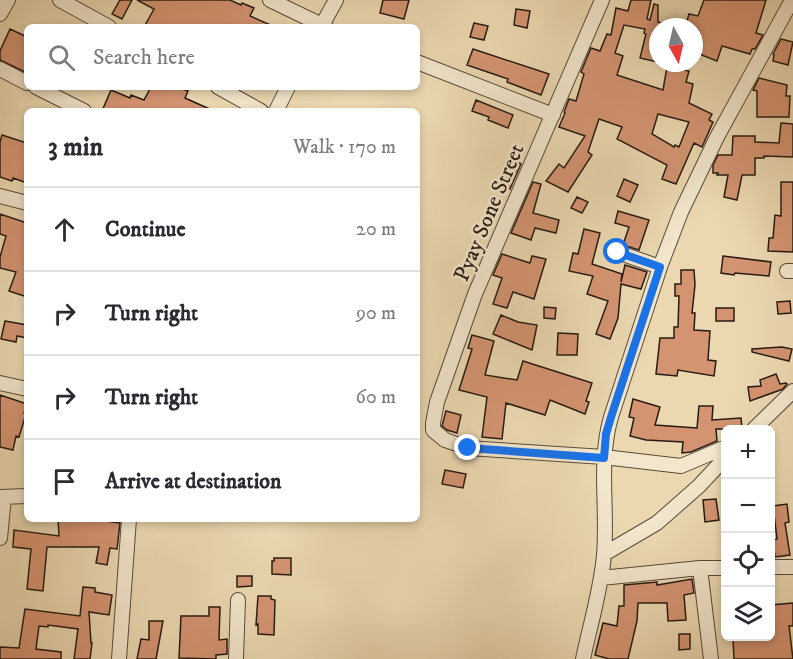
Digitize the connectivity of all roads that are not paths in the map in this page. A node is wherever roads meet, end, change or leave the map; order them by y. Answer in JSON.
{"nodes":[{"id":1,"x":8,"y":0,"type":"edge"},
{"id":2,"x":60,"y":0,"type":"edge"},
{"id":3,"x":270,"y":0,"type":"edge"},
{"id":4,"x":336,"y":0,"type":"edge"},
{"id":5,"x":602,"y":0,"type":"edge"},
{"id":6,"x":792,"y":0,"type":"edge"},
{"id":7,"x":0,"y":14,"type":"edge"},
{"id":8,"x":104,"y":24,"type":"edge"},
{"id":9,"x":319,"y":24,"type":"edge"},
{"id":10,"x":324,"y":24,"type":"edge"},
{"id":11,"x":420,"y":63,"type":"edge"},
{"id":12,"x":0,"y":69,"type":"edge"},
{"id":13,"x":24,"y":81,"type":"edge"},
{"id":14,"x":42,"y":90,"type":"edge"},
{"id":15,"x":223,"y":90,"type":"edge"},
{"id":16,"x":286,"y":90,"type":"edge"},
{"id":17,"x":78,"y":108,"type":"edge"},
{"id":18,"x":256,"y":108,"type":"edge"},
{"id":19,"x":278,"y":108,"type":"edge"},
{"id":20,"x":553,"y":115,"type":"junction"},
{"id":21,"x":0,"y":196,"type":"edge"},
{"id":22,"x":24,"y":202,"type":"edge"},
{"id":23,"x":617,"y":252,"type":"dead end"},
{"id":24,"x":660,"y":267,"type":"junction"},
{"id":25,"x":0,"y":383,"type":"edge"},
{"id":26,"x":24,"y":388,"type":"edge"},
{"id":27,"x":793,"y":392,"type":"edge"},
{"id":28,"x":757,"y":425,"type":"edge"},
{"id":29,"x":721,"y":449,"type":"edge"},
{"id":30,"x":604,"y":458,"type":"junction"},
{"id":31,"x":721,"y":462,"type":"edge"},
{"id":32,"x":24,"y":496,"type":"edge"},
{"id":33,"x":2,"y":497,"type":"edge"},
{"id":34,"x":129,"y":522,"type":"edge"},
{"id":35,"x":0,"y":538,"type":"edge"},
{"id":36,"x":604,"y":554,"type":"junction"},
{"id":37,"x":775,"y":567,"type":"edge"},
{"id":38,"x":793,"y":567,"type":"edge"},
{"id":39,"x":700,"y":568,"type":"junction"},
{"id":40,"x":721,"y":568,"type":"edge"},
{"id":41,"x":601,"y":578,"type":"junction"},
{"id":42,"x":237,"y":600,"type":"dead end"},
{"id":43,"x":119,"y":659,"type":"edge"},
{"id":44,"x":236,"y":659,"type":"edge"},
{"id":45,"x":583,"y":659,"type":"edge"},
{"id":46,"x":711,"y":659,"type":"edge"}],
"edges":[{"from":1,"to":7,"type":"street"},
{"from":2,"to":8,"type":"street"},
{"from":3,"to":9,"type":"street"},
{"from":4,"to":10,"type":"street"},
{"from":5,"to":20,"type":"street","name":"Pyay Sone Street"},
{"from":6,"to":24,"type":"street"},
{"from":11,"to":20,"type":"street"},
{"from":12,"to":13,"type":"street"},
{"from":14,"to":17,"type":"street"},
{"from":15,"to":18,"type":"street"},
{"from":16,"to":19,"type":"street"},
{"from":20,"to":30,"type":"street","name":"Pyay Sone Street"},
{"from":21,"to":22,"type":"street"},
{"from":23,"to":24,"type":"street"},
{"from":24,"to":30,"type":"street"},
{"from":25,"to":26,"type":"street"},
{"from":27,"to":28,"type":"street"},
{"from":29,"to":30,"type":"street"},
{"from":30,"to":36,"type":"street"},
{"from":31,"to":36,"type":"street"},
{"from":32,"to":33,"type":"street"},
{"from":33,"to":35,"type":"street"},
{"from":34,"to":43,"type":"street"},
{"from":36,"to":41,"type":"street"},
{"from":37,"to":38,"type":"street"},
{"from":39,"to":40,"type":"street"},
{"from":39,"to":41,"type":"street"},
{"from":39,"to":46,"type":"street"},
{"from":41,"to":45,"type":"street"},
{"from":42,"to":44,"type":"street"}]}
